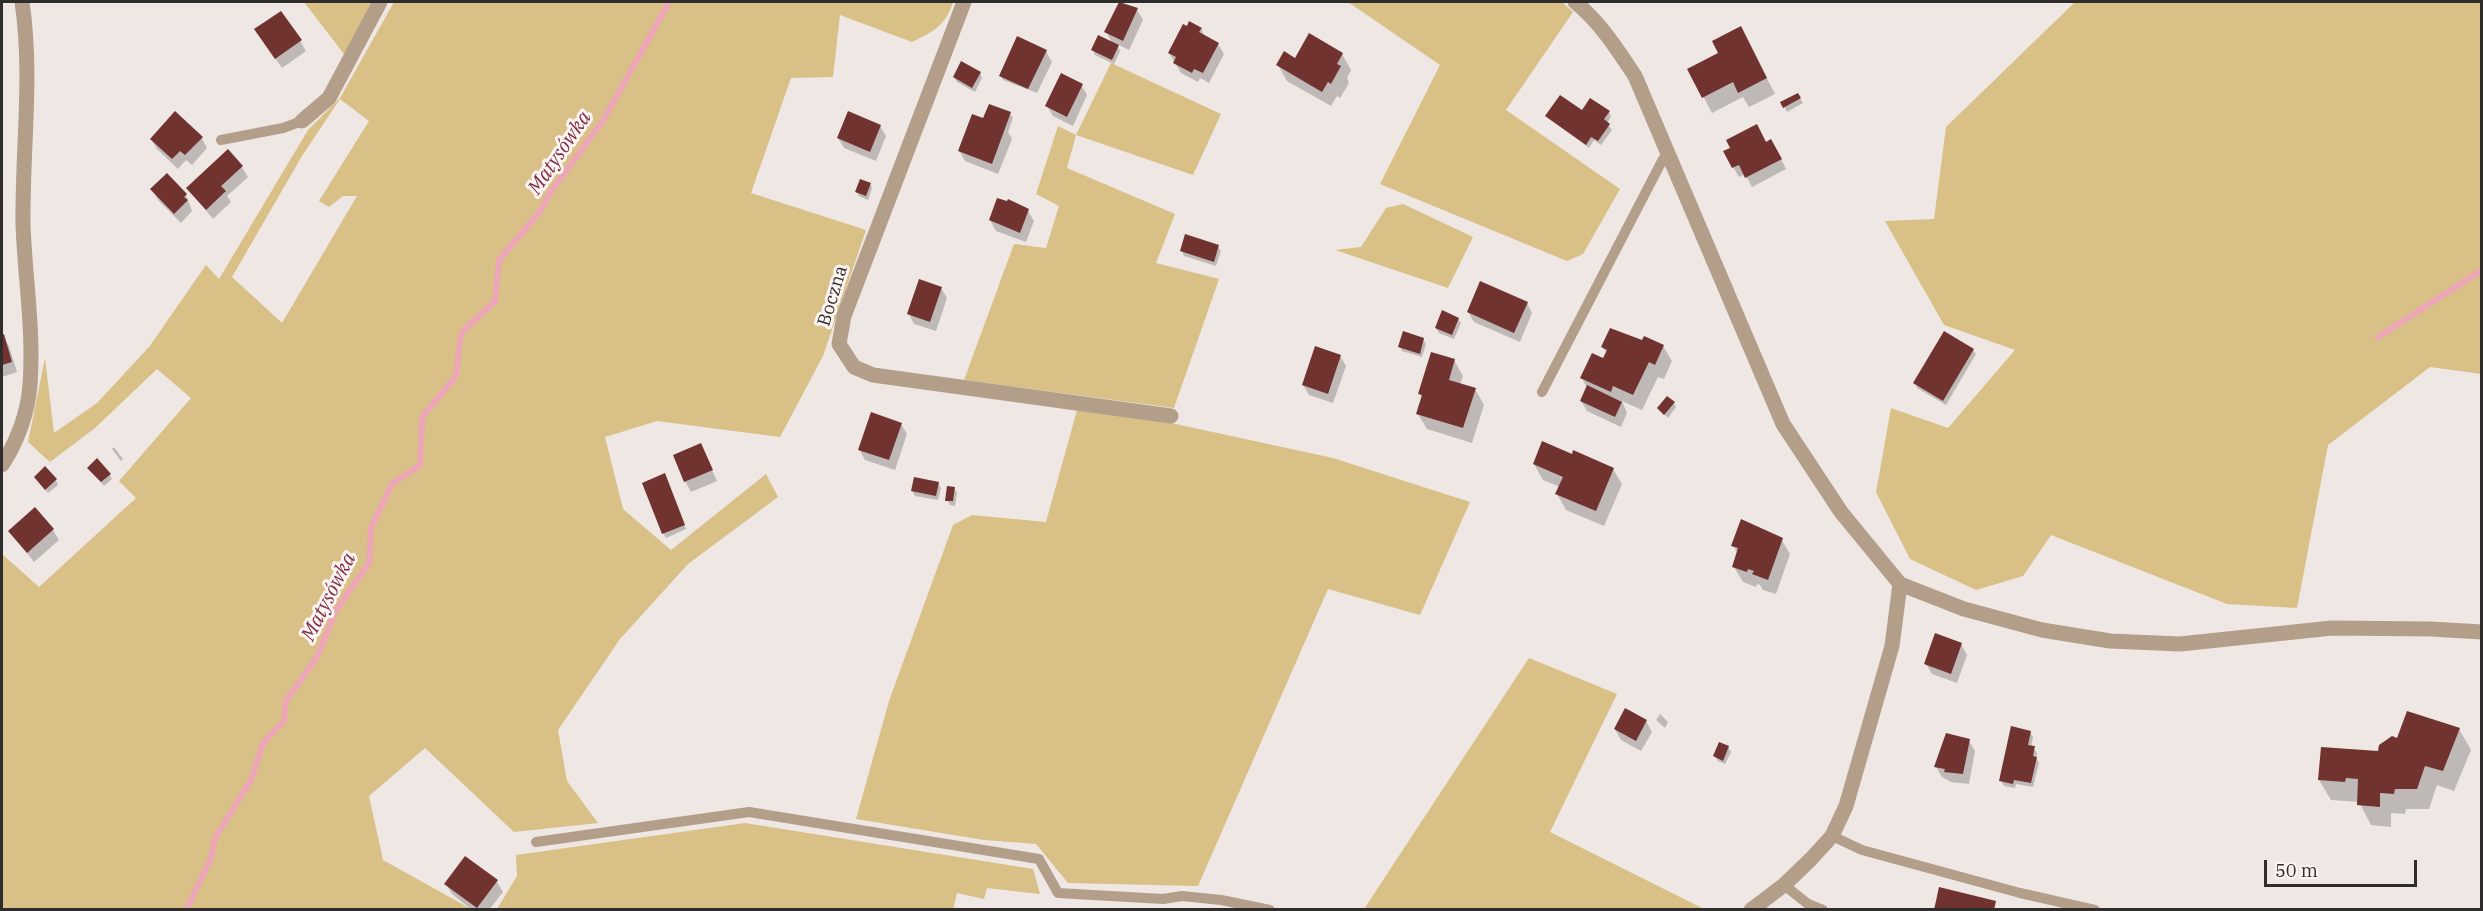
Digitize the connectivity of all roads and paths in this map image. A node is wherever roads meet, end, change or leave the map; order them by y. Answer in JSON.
{"nodes":[{"id":1,"x":22,"y":2,"type":"edge"},
{"id":2,"x":380,"y":2,"type":"edge"},
{"id":3,"x":964,"y":2,"type":"edge"},
{"id":4,"x":1575,"y":2,"type":"edge"},
{"id":5,"x":302,"y":121,"type":"joint"},
{"id":6,"x":221,"y":140,"type":"dead end"},
{"id":7,"x":1669,"y":154,"type":"junction"},
{"id":8,"x":1542,"y":392,"type":"dead end"},
{"id":9,"x":1171,"y":416,"type":"dead end"},
{"id":10,"x":2,"y":465,"type":"edge"},
{"id":11,"x":1900,"y":584,"type":"junction"},
{"id":12,"x":2481,"y":632,"type":"edge"},
{"id":13,"x":1832,"y":836,"type":"junction"},
{"id":14,"x":536,"y":842,"type":"dead end"},
{"id":15,"x":1784,"y":885,"type":"junction"},
{"id":16,"x":1270,"y":909,"type":"edge"},
{"id":17,"x":1751,"y":909,"type":"edge"},
{"id":18,"x":1823,"y":909,"type":"edge"},
{"id":19,"x":2095,"y":909,"type":"edge"}],
"edges":[{"from":1,"to":10,"type":"street"},
{"from":2,"to":5,"type":"street"},
{"from":3,"to":9,"type":"street","name":"Boczna"},
{"from":4,"to":7,"type":"street"},
{"from":5,"to":6,"type":"lane"},
{"from":7,"to":8,"type":"lane"},
{"from":7,"to":11,"type":"street"},
{"from":11,"to":12,"type":"street"},
{"from":11,"to":13,"type":"street"},
{"from":13,"to":15,"type":"street"},
{"from":13,"to":19,"type":"lane"},
{"from":14,"to":16,"type":"lane"},
{"from":15,"to":17,"type":"street"},
{"from":15,"to":18,"type":"lane"}]}
